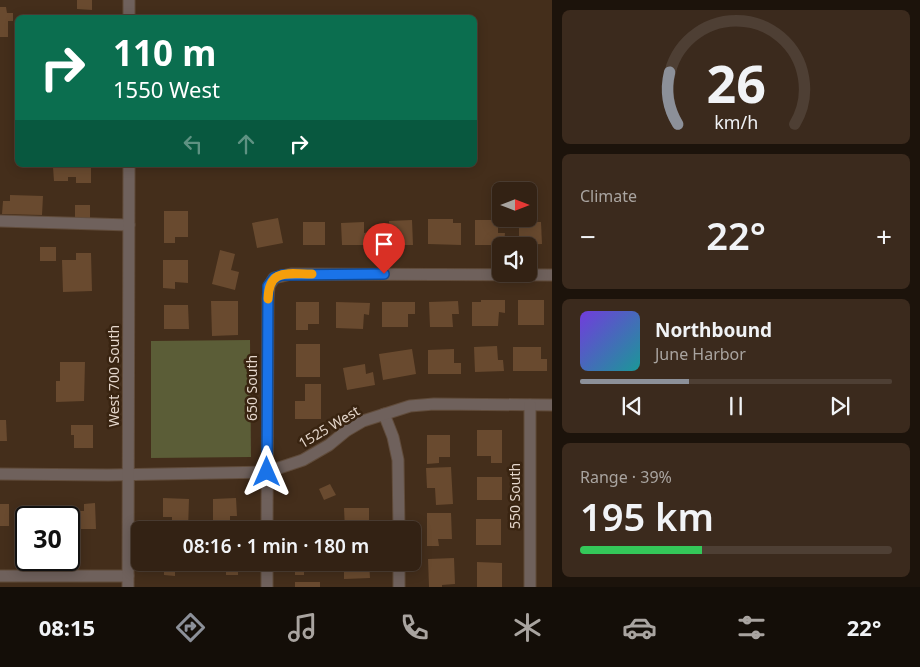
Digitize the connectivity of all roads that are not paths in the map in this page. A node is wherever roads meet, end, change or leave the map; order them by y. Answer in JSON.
{"nodes":[{"id":1,"x":129,"y":0,"type":"edge"},
{"id":2,"x":129,"y":15,"type":"edge"},
{"id":3,"x":129,"y":167,"type":"edge"},
{"id":4,"x":0,"y":221,"type":"edge"},
{"id":5,"x":129,"y":225,"type":"junction"},
{"id":6,"x":552,"y":274,"type":"edge"},
{"id":7,"x":530,"y":405,"type":"junction"},
{"id":8,"x":552,"y":405,"type":"edge"},
{"id":9,"x":384,"y":414,"type":"junction"},
{"id":10,"x":267,"y":472,"type":"junction"},
{"id":11,"x":0,"y":474,"type":"edge"},
{"id":12,"x":128,"y":474,"type":"junction"},
{"id":13,"x":267,"y":521,"type":"edge"},
{"id":14,"x":400,"y":521,"type":"edge"},
{"id":15,"x":267,"y":571,"type":"edge"},
{"id":16,"x":399,"y":571,"type":"edge"},
{"id":17,"x":0,"y":576,"type":"edge"},
{"id":18,"x":128,"y":581,"type":"edge"},
{"id":19,"x":267,"y":587,"type":"edge"},
{"id":20,"x":399,"y":587,"type":"edge"},
{"id":21,"x":530,"y":587,"type":"edge"}],
"edges":[{"from":1,"to":2,"type":"street"},
{"from":3,"to":5,"type":"street","name":"West 700 South"},
{"from":4,"to":5,"type":"street"},
{"from":5,"to":12,"type":"street","name":"West 700 South"},
{"from":6,"to":10,"type":"street","name":"650 South"},
{"from":7,"to":8,"type":"street","name":"1525 West"},
{"from":7,"to":9,"type":"street","name":"1525 West"},
{"from":7,"to":21,"type":"street","name":"550 South"},
{"from":9,"to":10,"type":"street","name":"1525 West"},
{"from":9,"to":14,"type":"street"},
{"from":10,"to":12,"type":"street","name":"1525 West"},
{"from":10,"to":13,"type":"street","name":"650 South"},
{"from":11,"to":12,"type":"street","name":"1525 West"},
{"from":12,"to":18,"type":"street","name":"West 700 South"},
{"from":15,"to":19,"type":"street"},
{"from":16,"to":20,"type":"street"},
{"from":17,"to":18,"type":"street"}]}
